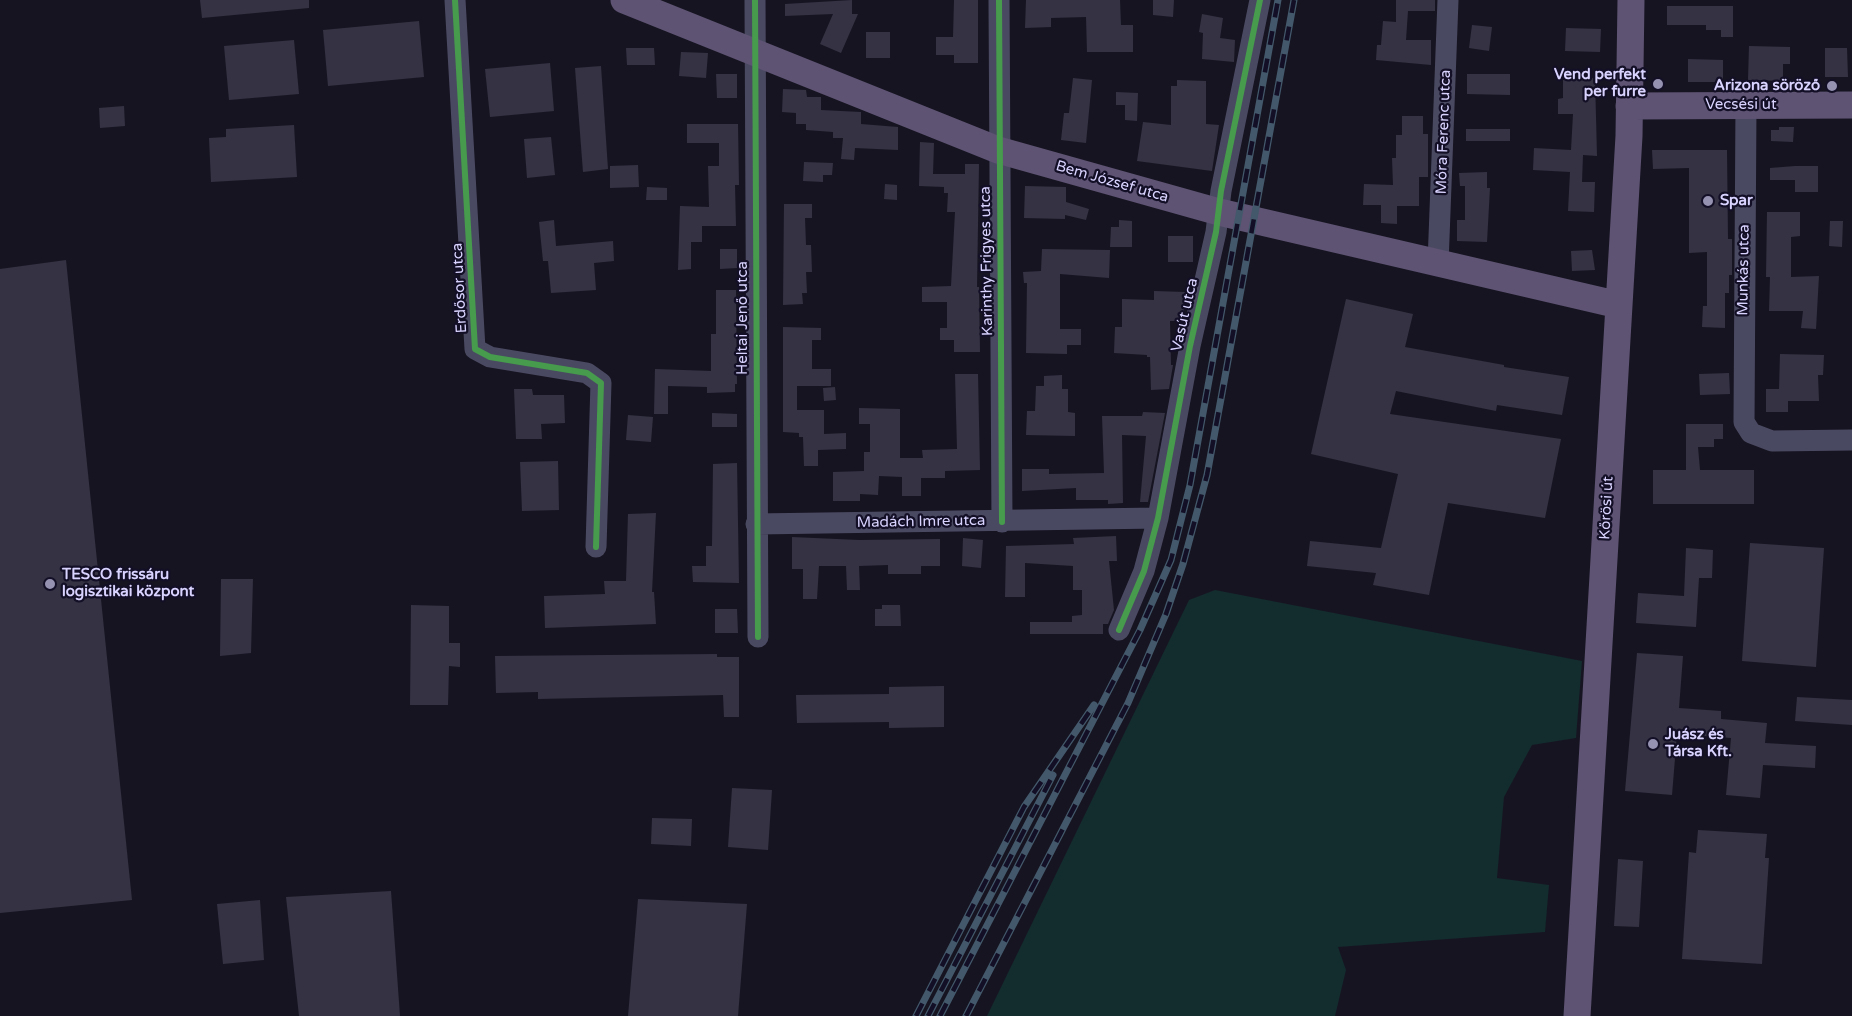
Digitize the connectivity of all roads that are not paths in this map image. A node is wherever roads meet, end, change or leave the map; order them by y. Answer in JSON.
{"nodes":[{"id":1,"x":455,"y":0,"type":"edge"},
{"id":2,"x":624,"y":0,"type":"edge"},
{"id":3,"x":755,"y":0,"type":"edge"},
{"id":4,"x":999,"y":0,"type":"edge"},
{"id":5,"x":1260,"y":0,"type":"edge"},
{"id":6,"x":1448,"y":0,"type":"edge"},
{"id":7,"x":1631,"y":0,"type":"edge"},
{"id":8,"x":755,"y":55,"type":"junction"},
{"id":9,"x":1746,"y":105,"type":"junction"},
{"id":10,"x":1852,"y":105,"type":"edge"},
{"id":11,"x":1629,"y":106,"type":"junction"},
{"id":12,"x":998,"y":150,"type":"junction"},
{"id":13,"x":1219,"y":212,"type":"junction"},
{"id":14,"x":1438,"y":264,"type":"junction"},
{"id":15,"x":1619,"y":305,"type":"junction"},
{"id":16,"x":1852,"y":440,"type":"edge"},
{"id":17,"x":1158,"y":518,"type":"junction"},
{"id":18,"x":1002,"y":522,"type":"junction"},
{"id":19,"x":756,"y":524,"type":"junction"},
{"id":20,"x":596,"y":548,"type":"dead end"},
{"id":21,"x":1119,"y":630,"type":"dead end"},
{"id":22,"x":758,"y":637,"type":"dead end"},
{"id":23,"x":1577,"y":1016,"type":"edge"}],
"edges":[{"from":1,"to":20,"type":"street","name":"Erdősor utca"},
{"from":2,"to":8,"type":"main road","name":"Bem József utca"},
{"from":3,"to":8,"type":"street","name":"Heltai Jenő utca"},
{"from":4,"to":12,"type":"street","name":"Karinthy Frigyes utca"},
{"from":5,"to":13,"type":"street","name":"Vasút utca"},
{"from":6,"to":14,"type":"street","name":"Móra Ferenc utca"},
{"from":7,"to":11,"type":"main road","name":"Kőrösi út"},
{"from":8,"to":12,"type":"main road","name":"Bem József utca"},
{"from":8,"to":19,"type":"street","name":"Heltai Jenő utca"},
{"from":9,"to":10,"type":"main road","name":"Vecsési út"},
{"from":9,"to":11,"type":"main road","name":"Vecsési út"},
{"from":9,"to":16,"type":"street","name":"Munkás utca"},
{"from":11,"to":15,"type":"main road","name":"Kőrösi út"},
{"from":12,"to":13,"type":"main road","name":"Bem József utca"},
{"from":12,"to":18,"type":"street","name":"Karinthy Frigyes utca"},
{"from":13,"to":14,"type":"main road","name":"Bem József utca"},
{"from":13,"to":17,"type":"street","name":"Vasút utca"},
{"from":14,"to":15,"type":"main road","name":"Bem József utca"},
{"from":15,"to":23,"type":"main road","name":"Kőrösi út"},
{"from":17,"to":18,"type":"street","name":"Madách Imre utca"},
{"from":17,"to":21,"type":"street","name":"Vasút utca"},
{"from":18,"to":19,"type":"street","name":"Madách Imre utca"},
{"from":19,"to":22,"type":"street","name":"Heltai Jenő utca"}]}
